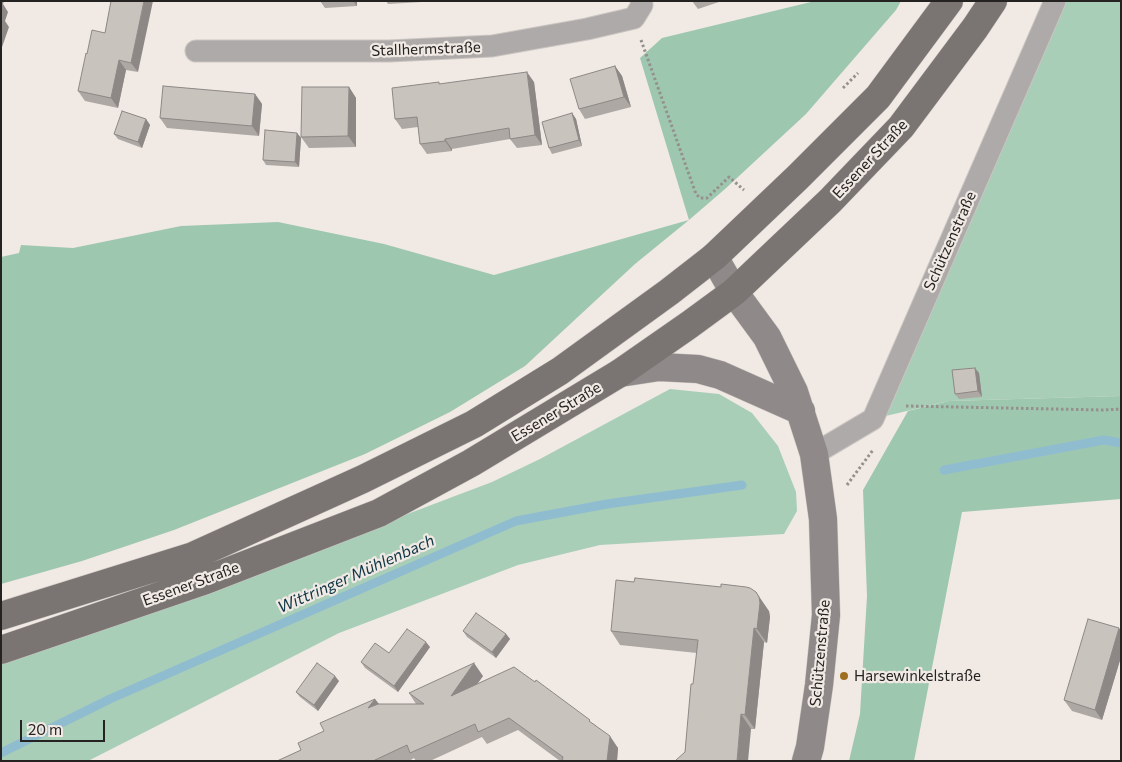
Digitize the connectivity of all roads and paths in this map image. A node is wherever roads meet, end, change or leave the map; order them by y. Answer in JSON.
{"nodes":[{"id":1,"x":949,"y":1,"type":"edge"},
{"id":2,"x":993,"y":1,"type":"edge"},
{"id":3,"x":1055,"y":1,"type":"edge"},
{"id":4,"x":637,"y":10,"type":"edge"},
{"id":5,"x":196,"y":51,"type":"dead end"},
{"id":6,"x":745,"y":190,"type":"dead end"},
{"id":7,"x":714,"y":257,"type":"junction"},
{"id":8,"x":734,"y":292,"type":"junction"},
{"id":9,"x":620,"y":373,"type":"junction"},
{"id":10,"x":904,"y":406,"type":"dead end"},
{"id":11,"x":1121,"y":409,"type":"edge"},
{"id":12,"x":801,"y":411,"type":"junction"},
{"id":13,"x":875,"y":446,"type":"dead end"},
{"id":14,"x":814,"y":454,"type":"junction"},
{"id":15,"x":823,"y":519,"type":"junction"},
{"id":16,"x":1,"y":616,"type":"edge"},
{"id":17,"x":1,"y":650,"type":"edge"},
{"id":18,"x":806,"y":761,"type":"edge"}],
"edges":[{"from":1,"to":7,"type":"main road","name":"Essener Straße"},
{"from":2,"to":8,"type":"main road","name":"Essener Straße"},
{"from":3,"to":14,"type":"street","name":"Schützenstraße"},
{"from":4,"to":5,"type":"street","name":"Stallhermstraße"},
{"from":4,"to":6,"type":"path"},
{"from":7,"to":8,"type":"main road","name":"Schützenstraße"},
{"from":7,"to":16,"type":"main road","name":"Essener Straße"},
{"from":8,"to":9,"type":"main road","name":"Essener Straße"},
{"from":8,"to":12,"type":"main road","name":"Schützenstraße"},
{"from":9,"to":12,"type":"main road"},
{"from":9,"to":17,"type":"main road","name":"Essener Straße"},
{"from":10,"to":11,"type":"path"},
{"from":12,"to":14,"type":"main road","name":"Schützenstraße"},
{"from":13,"to":15,"type":"path"},
{"from":14,"to":15,"type":"main road","name":"Schützenstraße"},
{"from":15,"to":18,"type":"main road","name":"Schützenstraße"}]}
